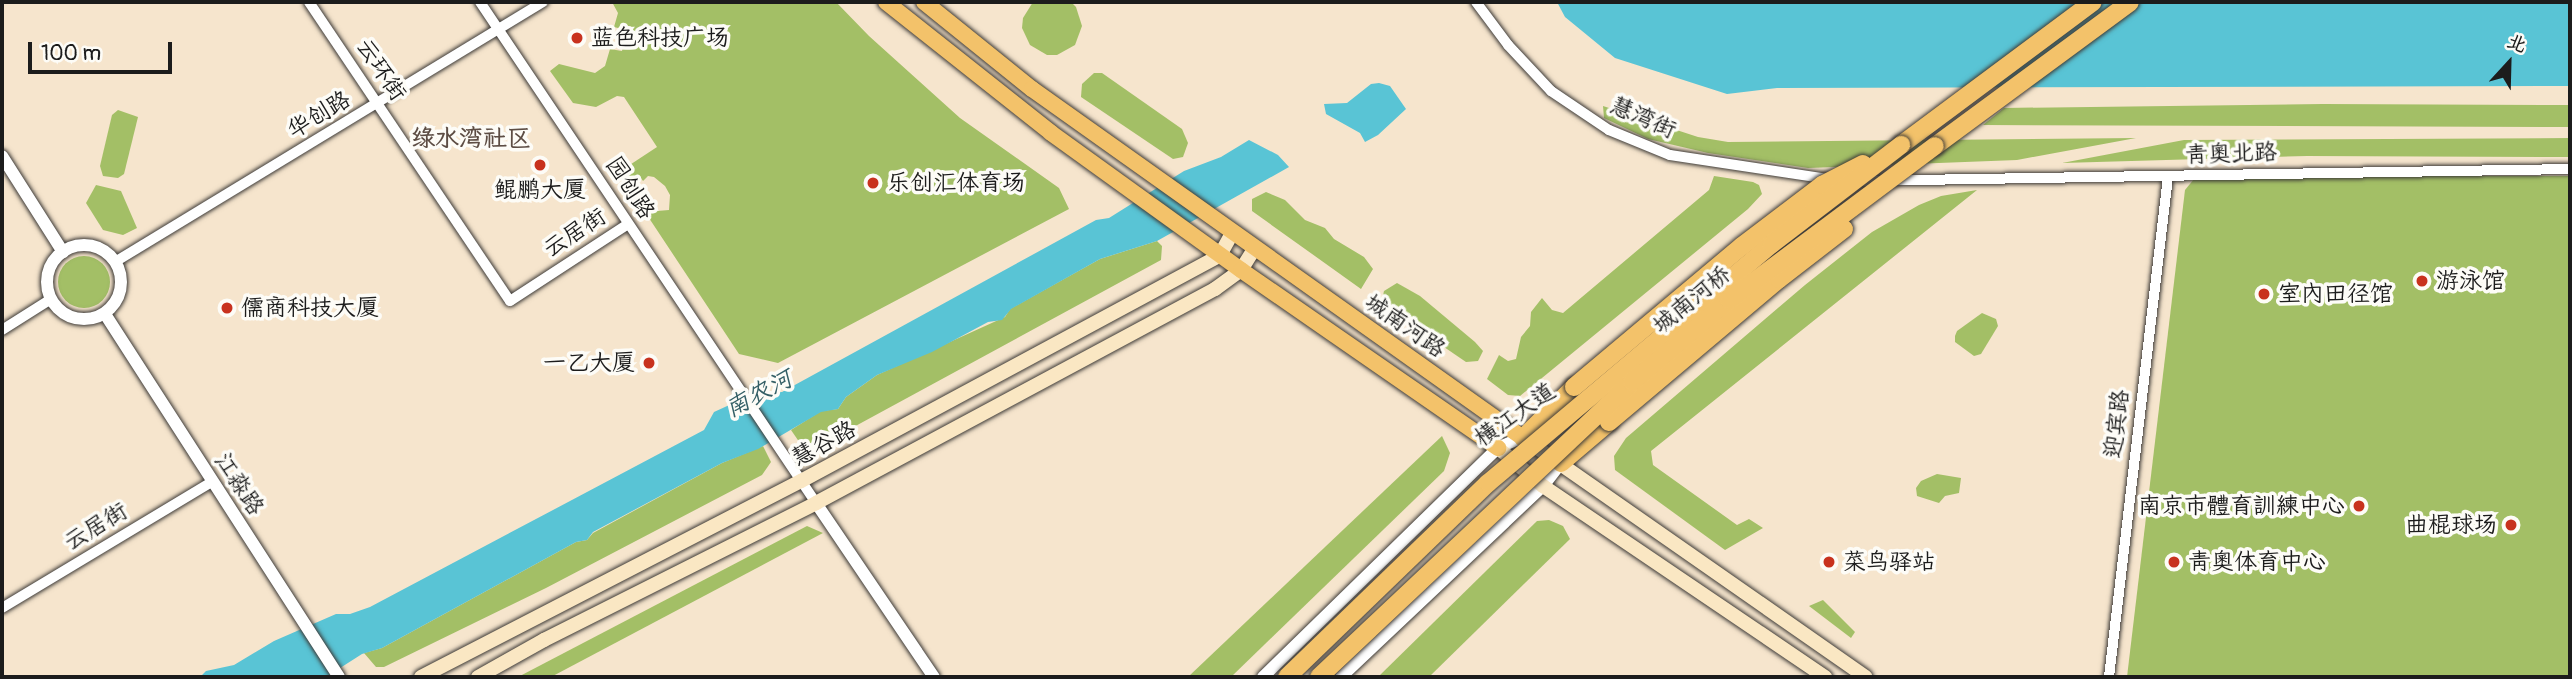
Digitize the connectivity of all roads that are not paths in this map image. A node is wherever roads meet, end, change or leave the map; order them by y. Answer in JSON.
{"nodes":[{"id":1,"x":309,"y":2,"type":"edge"},
{"id":2,"x":480,"y":2,"type":"edge"},
{"id":3,"x":543,"y":2,"type":"edge"},
{"id":4,"x":886,"y":2,"type":"edge"},
{"id":5,"x":924,"y":2,"type":"edge"},
{"id":6,"x":1476,"y":2,"type":"edge"},
{"id":7,"x":2093,"y":2,"type":"edge"},
{"id":8,"x":2130,"y":2,"type":"edge"},
{"id":9,"x":499,"y":29,"type":"junction"},
{"id":10,"x":379,"y":104,"type":"junction"},
{"id":11,"x":1901,"y":145,"type":"junction"},
{"id":12,"x":1935,"y":146,"type":"junction"},
{"id":13,"x":2,"y":156,"type":"edge"},
{"id":14,"x":2570,"y":169,"type":"edge"},
{"id":15,"x":2168,"y":177,"type":"junction"},
{"id":16,"x":1841,"y":181,"type":"junction"},
{"id":17,"x":1893,"y":181,"type":"junction"},
{"id":18,"x":628,"y":224,"type":"junction"},
{"id":19,"x":1233,"y":232,"type":"junction"},
{"id":20,"x":1255,"y":248,"type":"junction"},
{"id":21,"x":63,"y":252,"type":"junction"},
{"id":22,"x":1220,"y":255,"type":"junction"},
{"id":23,"x":115,"y":262,"type":"junction"},
{"id":24,"x":1241,"y":270,"type":"junction"},
{"id":25,"x":51,"y":299,"type":"junction"},
{"id":26,"x":510,"y":301,"type":"joint"},
{"id":27,"x":105,"y":314,"type":"junction"},
{"id":28,"x":2,"y":330,"type":"edge"},
{"id":29,"x":1523,"y":438,"type":"junction"},
{"id":30,"x":1498,"y":448,"type":"junction"},
{"id":31,"x":1561,"y":463,"type":"junction"},
{"id":32,"x":801,"y":481,"type":"junction"},
{"id":33,"x":212,"y":482,"type":"junction"},
{"id":34,"x":1544,"y":486,"type":"junction"},
{"id":35,"x":816,"y":503,"type":"junction"},
{"id":36,"x":2,"y":606,"type":"edge"},
{"id":37,"x":339,"y":677,"type":"edge"},
{"id":38,"x":421,"y":677,"type":"edge"},
{"id":39,"x":478,"y":677,"type":"edge"},
{"id":40,"x":934,"y":677,"type":"edge"},
{"id":41,"x":1263,"y":677,"type":"edge"},
{"id":42,"x":1287,"y":677,"type":"edge"},
{"id":43,"x":1319,"y":677,"type":"edge"},
{"id":44,"x":1341,"y":677,"type":"edge"},
{"id":45,"x":1825,"y":677,"type":"edge"},
{"id":46,"x":1866,"y":677,"type":"edge"},
{"id":47,"x":2109,"y":677,"type":"edge"}],
"edges":[{"from":1,"to":10,"type":"street","name":"云环街"},
{"from":2,"to":9,"type":"street","name":"园创路"},
{"from":3,"to":9,"type":"street","name":"华创路"},
{"from":4,"to":22,"type":"main road","name":"城南河路"},
{"from":5,"to":19,"type":"main road","name":"城南河路"},
{"from":6,"to":16,"type":"street","name":"慧湾街"},
{"from":7,"to":11,"type":"highway","name":"城南河桥"},
{"from":8,"to":12,"type":"highway","name":"城南河桥"},
{"from":9,"to":10,"type":"street","name":"华创路"},
{"from":9,"to":18,"type":"street","name":"园创路"},
{"from":10,"to":23,"type":"street","name":"华创路"},
{"from":10,"to":26,"type":"street","name":"云环街"},
{"from":11,"to":29,"type":"highway","bridge":true},
{"from":11,"to":42,"type":"highway","name":"城南河桥","bridge":true},
{"from":12,"to":31,"type":"highway","bridge":true},
{"from":12,"to":43,"type":"highway","name":"城南河桥","bridge":true},
{"from":13,"to":21,"type":"street"},
{"from":14,"to":15,"type":"street","name":"青奥北路"},
{"from":15,"to":17,"type":"street","name":"青奥北路"},
{"from":15,"to":47,"type":"street","name":"迎宾路"},
{"from":16,"to":17,"type":"street","name":"慧湾街"},
{"from":16,"to":29,"type":"street","name":"横江大道"},
{"from":17,"to":31,"type":"street"},
{"from":18,"to":26,"type":"street","name":"云居街"},
{"from":18,"to":32,"type":"street","name":"园创路"},
{"from":19,"to":20,"type":"main road","name":"城南河路"},
{"from":19,"to":22,"type":"main road"},
{"from":20,"to":24,"type":"main road","name":"慧谷路"},
{"from":20,"to":29,"type":"main road","name":"城南河路"},
{"from":21,"to":23,"type":"street"},
{"from":21,"to":25,"type":"street"},
{"from":22,"to":24,"type":"main road","name":"城南河路"},
{"from":22,"to":32,"type":"main road","name":"慧谷路"},
{"from":23,"to":27,"type":"street"},
{"from":24,"to":30,"type":"main road","name":"城南河路"},
{"from":24,"to":35,"type":"main road","name":"慧谷路"},
{"from":25,"to":27,"type":"street"},
{"from":25,"to":28,"type":"street"},
{"from":27,"to":33,"type":"street","name":"江淼路"},
{"from":29,"to":30,"type":"street","name":"横江大道"},
{"from":29,"to":31,"type":"main road","name":"城南河路"},
{"from":30,"to":34,"type":"main road","name":"城南河路"},
{"from":30,"to":41,"type":"street","name":"横江大道"},
{"from":31,"to":34,"type":"street"},
{"from":31,"to":46,"type":"main road","name":"城南河路"},
{"from":32,"to":35,"type":"street"},
{"from":32,"to":38,"type":"main road","name":"慧谷路"},
{"from":33,"to":36,"type":"street","name":"云居街"},
{"from":33,"to":37,"type":"street","name":"江淼路"},
{"from":34,"to":44,"type":"street"},
{"from":34,"to":45,"type":"main road","name":"城南河路"},
{"from":35,"to":39,"type":"main road","name":"慧谷路"},
{"from":35,"to":40,"type":"street"}]}
